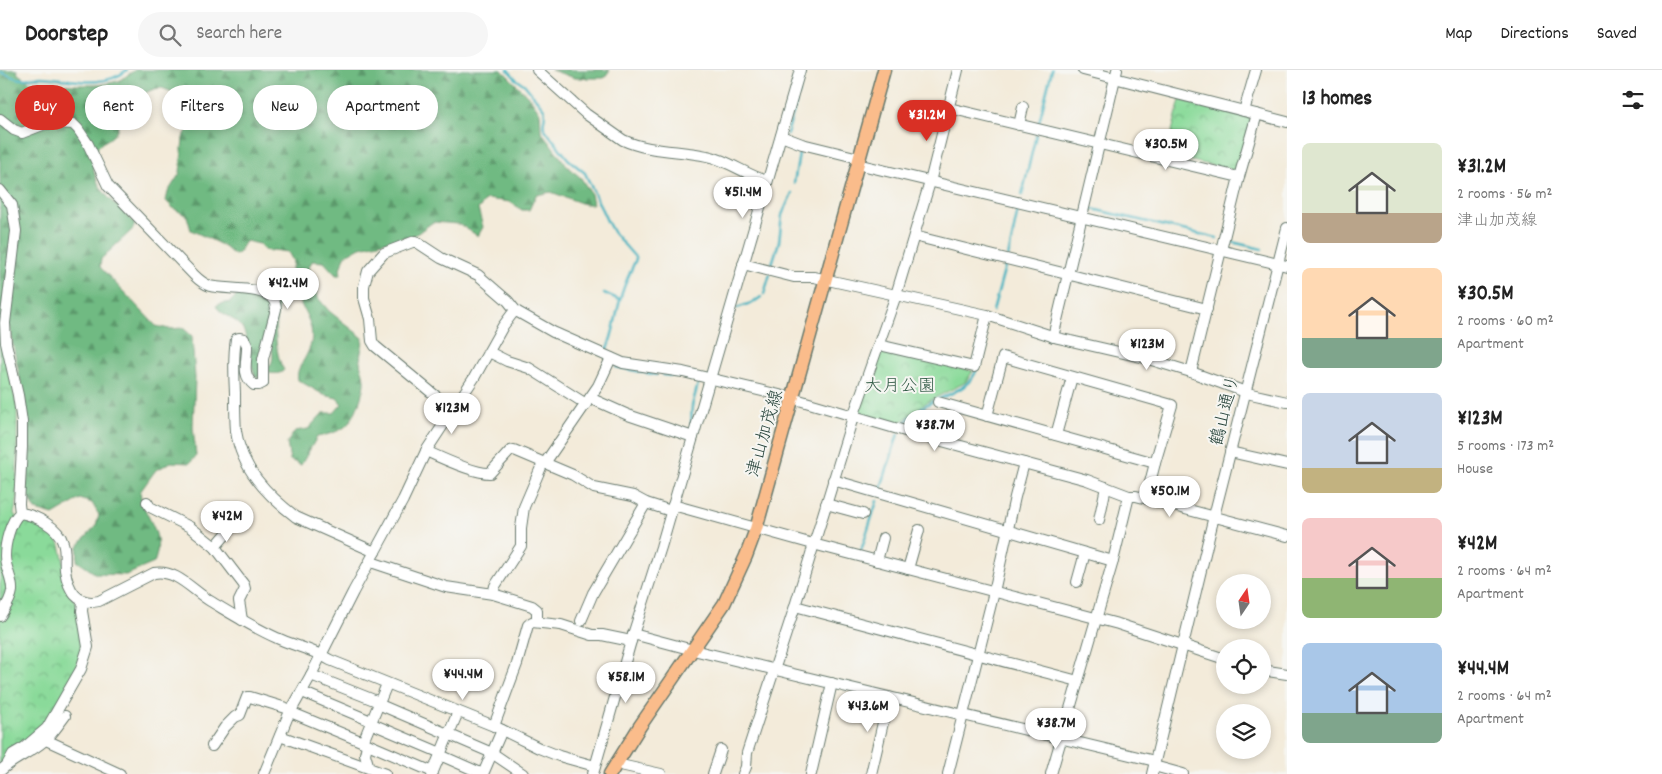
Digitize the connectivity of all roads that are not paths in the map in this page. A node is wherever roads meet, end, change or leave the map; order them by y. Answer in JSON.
{"nodes":[{"id":1,"x":537,"y":70,"type":"edge"},
{"id":2,"x":800,"y":70,"type":"edge"},
{"id":3,"x":884,"y":70,"type":"edge"},
{"id":4,"x":958,"y":70,"type":"edge"},
{"id":5,"x":1083,"y":70,"type":"edge"},
{"id":6,"x":1256,"y":70,"type":"edge"},
{"id":7,"x":1116,"y":74,"type":"edge"},
{"id":8,"x":1023,"y":107,"type":"dead end"},
{"id":9,"x":949,"y":108,"type":"junction"},
{"id":10,"x":1244,"y":111,"type":"junction"},
{"id":11,"x":1257,"y":114,"type":"junction"},
{"id":12,"x":0,"y":119,"type":"edge"},
{"id":13,"x":1287,"y":122,"type":"edge"},
{"id":14,"x":1019,"y":124,"type":"junction"},
{"id":15,"x":781,"y":136,"type":"junction"},
{"id":16,"x":1099,"y":143,"type":"junction"},
{"id":17,"x":858,"y":161,"type":"junction"},
{"id":18,"x":1239,"y":177,"type":"junction"},
{"id":19,"x":767,"y":181,"type":"junction"},
{"id":20,"x":930,"y":182,"type":"junction"},
{"id":21,"x":0,"y":190,"type":"edge"},
{"id":22,"x":1081,"y":217,"type":"junction"},
{"id":23,"x":1287,"y":228,"type":"edge"},
{"id":24,"x":914,"y":236,"type":"junction"},
{"id":25,"x":1222,"y":250,"type":"junction"},
{"id":26,"x":743,"y":264,"type":"junction"},
{"id":27,"x":1283,"y":265,"type":"edge"},
{"id":28,"x":1067,"y":275,"type":"junction"},
{"id":29,"x":825,"y":279,"type":"junction"},
{"id":30,"x":896,"y":295,"type":"junction"},
{"id":31,"x":1207,"y":309,"type":"junction"},
{"id":32,"x":516,"y":311,"type":"junction"},
{"id":33,"x":987,"y":315,"type":"junction"},
{"id":34,"x":1053,"y":337,"type":"junction"},
{"id":35,"x":879,"y":346,"type":"junction"},
{"id":36,"x":489,"y":352,"type":"junction"},
{"id":37,"x":611,"y":358,"type":"junction"},
{"id":38,"x":1191,"y":372,"type":"junction"},
{"id":39,"x":1072,"y":377,"type":"junction"},
{"id":40,"x":709,"y":378,"type":"junction"},
{"id":41,"x":1246,"y":392,"type":"junction"},
{"id":42,"x":792,"y":398,"type":"junction"},
{"id":43,"x":588,"y":401,"type":"junction"},
{"id":44,"x":938,"y":402,"type":"dead end"},
{"id":45,"x":1287,"y":402,"type":"edge"},
{"id":46,"x":454,"y":411,"type":"junction"},
{"id":47,"x":853,"y":416,"type":"junction"},
{"id":48,"x":987,"y":416,"type":"junction"},
{"id":49,"x":1056,"y":435,"type":"junction"},
{"id":50,"x":693,"y":437,"type":"junction"},
{"id":51,"x":426,"y":451,"type":"junction"},
{"id":52,"x":1230,"y":452,"type":"junction"},
{"id":53,"x":544,"y":462,"type":"junction"},
{"id":54,"x":1024,"y":463,"type":"junction"},
{"id":55,"x":1155,"y":463,"type":"junction"},
{"id":56,"x":1287,"y":465,"type":"edge"},
{"id":57,"x":833,"y":480,"type":"junction"},
{"id":58,"x":1106,"y":487,"type":"junction"},
{"id":59,"x":1128,"y":496,"type":"junction"},
{"id":60,"x":1146,"y":498,"type":"junction"},
{"id":61,"x":147,"y":502,"type":"dead end"},
{"id":62,"x":646,"y":503,"type":"junction"},
{"id":63,"x":826,"y":504,"type":"junction"},
{"id":64,"x":672,"y":508,"type":"junction"},
{"id":65,"x":20,"y":513,"type":"junction"},
{"id":66,"x":863,"y":514,"type":"dead end"},
{"id":67,"x":1214,"y":516,"type":"junction"},
{"id":68,"x":1098,"y":520,"type":"dead end"},
{"id":69,"x":230,"y":524,"type":"dead end"},
{"id":70,"x":756,"y":529,"type":"junction"},
{"id":71,"x":919,"y":530,"type":"dead end"},
{"id":72,"x":1008,"y":530,"type":"junction"},
{"id":73,"x":1287,"y":536,"type":"edge"},
{"id":74,"x":883,"y":538,"type":"dead end"},
{"id":75,"x":813,"y":544,"type":"junction"},
{"id":76,"x":215,"y":547,"type":"junction"},
{"id":77,"x":1085,"y":553,"type":"junction"},
{"id":78,"x":373,"y":557,"type":"junction"},
{"id":79,"x":877,"y":561,"type":"junction"},
{"id":80,"x":1113,"y":561,"type":"junction"},
{"id":81,"x":908,"y":569,"type":"junction"},
{"id":82,"x":1077,"y":582,"type":"dead end"},
{"id":83,"x":994,"y":592,"type":"junction"},
{"id":84,"x":493,"y":594,"type":"junction"},
{"id":85,"x":83,"y":602,"type":"junction"},
{"id":86,"x":795,"y":606,"type":"junction"},
{"id":87,"x":0,"y":616,"type":"edge"},
{"id":88,"x":1096,"y":619,"type":"junction"},
{"id":89,"x":242,"y":620,"type":"junction"},
{"id":90,"x":581,"y":621,"type":"dead end"},
{"id":91,"x":537,"y":622,"type":"junction"},
{"id":92,"x":632,"y":638,"type":"junction"},
{"id":93,"x":1183,"y":645,"type":"junction"},
{"id":94,"x":693,"y":650,"type":"junction"},
{"id":95,"x":978,"y":654,"type":"junction"},
{"id":96,"x":322,"y":655,"type":"junction"},
{"id":97,"x":1216,"y":656,"type":"edge"},
{"id":98,"x":775,"y":669,"type":"junction"},
{"id":99,"x":1271,"y":671,"type":"edge"},
{"id":100,"x":312,"y":674,"type":"junction"},
{"id":101,"x":1287,"y":674,"type":"edge"},
{"id":102,"x":1078,"y":681,"type":"junction"},
{"id":103,"x":387,"y":684,"type":"junction"},
{"id":104,"x":832,"y":684,"type":"junction"},
{"id":105,"x":302,"y":692,"type":"junction"},
{"id":106,"x":889,"y":697,"type":"junction"},
{"id":107,"x":379,"y":703,"type":"junction"},
{"id":108,"x":290,"y":711,"type":"junction"},
{"id":109,"x":458,"y":712,"type":"junction"},
{"id":110,"x":962,"y":714,"type":"junction"},
{"id":111,"x":64,"y":716,"type":"dead end"},
{"id":112,"x":371,"y":722,"type":"junction"},
{"id":113,"x":498,"y":728,"type":"junction"},
{"id":114,"x":449,"y":734,"type":"junction"},
{"id":115,"x":280,"y":736,"type":"junction"},
{"id":116,"x":1062,"y":739,"type":"junction"},
{"id":117,"x":46,"y":740,"type":"junction"},
{"id":118,"x":365,"y":744,"type":"junction"},
{"id":119,"x":212,"y":746,"type":"dead end"},
{"id":120,"x":721,"y":750,"type":"dead end"},
{"id":121,"x":492,"y":753,"type":"junction"},
{"id":122,"x":440,"y":754,"type":"junction"},
{"id":123,"x":1154,"y":767,"type":"edge"},
{"id":124,"x":3,"y":768,"type":"edge"},
{"id":125,"x":370,"y":768,"type":"junction"},
{"id":126,"x":613,"y":769,"type":"edge"},
{"id":127,"x":594,"y":770,"type":"edge"},
{"id":128,"x":433,"y":773,"type":"edge"},
{"id":129,"x":120,"y":774,"type":"edge"},
{"id":130,"x":264,"y":774,"type":"edge"},
{"id":131,"x":385,"y":774,"type":"edge"},
{"id":132,"x":483,"y":774,"type":"edge"},
{"id":133,"x":523,"y":774,"type":"edge"},
{"id":134,"x":661,"y":774,"type":"edge"},
{"id":135,"x":713,"y":774,"type":"edge"},
{"id":136,"x":743,"y":774,"type":"edge"},
{"id":137,"x":811,"y":774,"type":"edge"},
{"id":138,"x":871,"y":774,"type":"edge"},
{"id":139,"x":948,"y":774,"type":"edge"},
{"id":140,"x":1051,"y":774,"type":"edge"},
{"id":141,"x":1183,"y":774,"type":"edge"}],
"edges":[{"from":1,"to":19,"type":"street"},
{"from":2,"to":15,"type":"street"},
{"from":3,"to":17,"type":"main road","name":"津山加茂線"},
{"from":4,"to":9,"type":"street"},
{"from":5,"to":7,"type":"street"},
{"from":6,"to":10,"type":"street"},
{"from":7,"to":10,"type":"street"},
{"from":7,"to":16,"type":"street"},
{"from":8,"to":14,"type":"street"},
{"from":9,"to":14,"type":"street"},
{"from":9,"to":20,"type":"street"},
{"from":10,"to":11,"type":"street"},
{"from":11,"to":13,"type":"street"},
{"from":11,"to":18,"type":"street"},
{"from":12,"to":78,"type":"street"},
{"from":14,"to":16,"type":"street"},
{"from":15,"to":17,"type":"street"},
{"from":15,"to":19,"type":"street"},
{"from":16,"to":18,"type":"street"},
{"from":16,"to":22,"type":"street"},
{"from":17,"to":20,"type":"street"},
{"from":17,"to":29,"type":"main road","name":"津山加茂線"},
{"from":18,"to":25,"type":"street"},
{"from":19,"to":26,"type":"street"},
{"from":20,"to":22,"type":"street"},
{"from":20,"to":24,"type":"street"},
{"from":21,"to":65,"type":"street"},
{"from":22,"to":25,"type":"street"},
{"from":22,"to":28,"type":"street"},
{"from":23,"to":27,"type":"street","name":"鶴山通り"},
{"from":24,"to":28,"type":"street"},
{"from":24,"to":30,"type":"street"},
{"from":25,"to":27,"type":"street"},
{"from":25,"to":31,"type":"street"},
{"from":26,"to":29,"type":"street"},
{"from":26,"to":40,"type":"street"},
{"from":27,"to":41,"type":"street","name":"鶴山通り"},
{"from":28,"to":31,"type":"street"},
{"from":28,"to":34,"type":"street"},
{"from":29,"to":30,"type":"street"},
{"from":29,"to":42,"type":"main road","name":"津山加茂線"},
{"from":30,"to":33,"type":"street"},
{"from":30,"to":35,"type":"street"},
{"from":31,"to":38,"type":"street"},
{"from":32,"to":36,"type":"street"},
{"from":32,"to":37,"type":"street"},
{"from":32,"to":46,"type":"street"},
{"from":33,"to":34,"type":"street"},
{"from":33,"to":35,"type":"street"},
{"from":34,"to":38,"type":"street"},
{"from":35,"to":47,"type":"street"},
{"from":36,"to":43,"type":"street"},
{"from":36,"to":46,"type":"street"},
{"from":37,"to":40,"type":"street"},
{"from":37,"to":43,"type":"street"},
{"from":38,"to":41,"type":"street"},
{"from":39,"to":48,"type":"street"},
{"from":39,"to":49,"type":"street"},
{"from":39,"to":55,"type":"street"},
{"from":40,"to":42,"type":"street"},
{"from":40,"to":50,"type":"street"},
{"from":41,"to":45,"type":"street"},
{"from":41,"to":52,"type":"street","name":"鶴山通り"},
{"from":42,"to":47,"type":"street"},
{"from":42,"to":70,"type":"main road","name":"津山加茂線"},
{"from":43,"to":50,"type":"street"},
{"from":43,"to":53,"type":"street"},
{"from":44,"to":48,"type":"street"},
{"from":46,"to":51,"type":"street"},
{"from":47,"to":54,"type":"street"},
{"from":47,"to":57,"type":"street"},
{"from":48,"to":49,"type":"street"},
{"from":49,"to":55,"type":"street"},
{"from":50,"to":64,"type":"street"},
{"from":51,"to":53,"type":"street"},
{"from":51,"to":78,"type":"street"},
{"from":52,"to":56,"type":"street"},
{"from":52,"to":67,"type":"street","name":"鶴山通り"},
{"from":53,"to":62,"type":"street"},
{"from":53,"to":84,"type":"street"},
{"from":54,"to":58,"type":"street"},
{"from":54,"to":72,"type":"street"},
{"from":55,"to":60,"type":"street"},
{"from":57,"to":63,"type":"street"},
{"from":57,"to":72,"type":"street"},
{"from":58,"to":59,"type":"street"},
{"from":58,"to":68,"type":"street"},
{"from":59,"to":60,"type":"street"},
{"from":59,"to":80,"type":"street"},
{"from":60,"to":67,"type":"street"},
{"from":61,"to":76,"type":"street"},
{"from":62,"to":64,"type":"street"},
{"from":62,"to":90,"type":"street"},
{"from":63,"to":66,"type":"street"},
{"from":63,"to":75,"type":"street"},
{"from":64,"to":70,"type":"street"},
{"from":64,"to":92,"type":"street"},
{"from":65,"to":85,"type":"street"},
{"from":65,"to":87,"type":"street"},
{"from":67,"to":73,"type":"street"},
{"from":67,"to":93,"type":"street","name":"鶴山通り"},
{"from":69,"to":76,"type":"street"},
{"from":70,"to":75,"type":"street"},
{"from":70,"to":94,"type":"main road","name":"津山加茂線"},
{"from":71,"to":81,"type":"street"},
{"from":72,"to":77,"type":"street"},
{"from":72,"to":83,"type":"street"},
{"from":74,"to":79,"type":"street"},
{"from":75,"to":79,"type":"street"},
{"from":75,"to":86,"type":"street"},
{"from":76,"to":89,"type":"street"},
{"from":77,"to":80,"type":"street"},
{"from":77,"to":82,"type":"street"},
{"from":78,"to":84,"type":"street"},
{"from":78,"to":96,"type":"street"},
{"from":79,"to":81,"type":"street"},
{"from":80,"to":88,"type":"street"},
{"from":81,"to":83,"type":"street"},
{"from":83,"to":88,"type":"street"},
{"from":83,"to":95,"type":"street"},
{"from":84,"to":91,"type":"street"},
{"from":85,"to":89,"type":"street"},
{"from":85,"to":124,"type":"street"},
{"from":86,"to":95,"type":"street"},
{"from":86,"to":98,"type":"street"},
{"from":88,"to":93,"type":"street"},
{"from":88,"to":102,"type":"street"},
{"from":89,"to":96,"type":"street"},
{"from":91,"to":92,"type":"street"},
{"from":91,"to":113,"type":"street"},
{"from":92,"to":94,"type":"street"},
{"from":92,"to":127,"type":"street"},
{"from":93,"to":97,"type":"street"},
{"from":93,"to":123,"type":"street","name":"鶴山通り"},
{"from":94,"to":98,"type":"street"},
{"from":94,"to":126,"type":"main road","name":"津山加茂線"},
{"from":95,"to":102,"type":"street"},
{"from":95,"to":110,"type":"street"},
{"from":96,"to":100,"type":"street"},
{"from":96,"to":103,"type":"street"},
{"from":98,"to":104,"type":"street"},
{"from":98,"to":136,"type":"street"},
{"from":99,"to":101,"type":"street"},
{"from":100,"to":105,"type":"street"},
{"from":100,"to":107,"type":"street"},
{"from":102,"to":116,"type":"street"},
{"from":103,"to":107,"type":"street"},
{"from":103,"to":109,"type":"street"},
{"from":104,"to":106,"type":"street"},
{"from":104,"to":137,"type":"street"},
{"from":105,"to":108,"type":"street"},
{"from":105,"to":112,"type":"street"},
{"from":106,"to":110,"type":"street"},
{"from":106,"to":138,"type":"street"},
{"from":107,"to":112,"type":"street"},
{"from":107,"to":114,"type":"street"},
{"from":108,"to":115,"type":"street"},
{"from":108,"to":118,"type":"street"},
{"from":108,"to":119,"type":"street"},
{"from":109,"to":113,"type":"street"},
{"from":109,"to":114,"type":"street"},
{"from":110,"to":116,"type":"street"},
{"from":110,"to":139,"type":"street"},
{"from":111,"to":117,"type":"street"},
{"from":112,"to":118,"type":"street"},
{"from":112,"to":122,"type":"street"},
{"from":113,"to":121,"type":"street"},
{"from":113,"to":127,"type":"street"},
{"from":114,"to":121,"type":"street"},
{"from":114,"to":122,"type":"street"},
{"from":115,"to":125,"type":"street"},
{"from":115,"to":130,"type":"street"},
{"from":116,"to":123,"type":"street"},
{"from":116,"to":140,"type":"street"},
{"from":117,"to":124,"type":"street"},
{"from":117,"to":129,"type":"street"},
{"from":118,"to":125,"type":"street"},
{"from":118,"to":128,"type":"street"},
{"from":120,"to":135,"type":"street"},
{"from":121,"to":132,"type":"street"},
{"from":121,"to":133,"type":"street"},
{"from":122,"to":128,"type":"street"},
{"from":122,"to":132,"type":"street"},
{"from":123,"to":141,"type":"street"},
{"from":125,"to":131,"type":"street"},
{"from":126,"to":134,"type":"street"}]}
